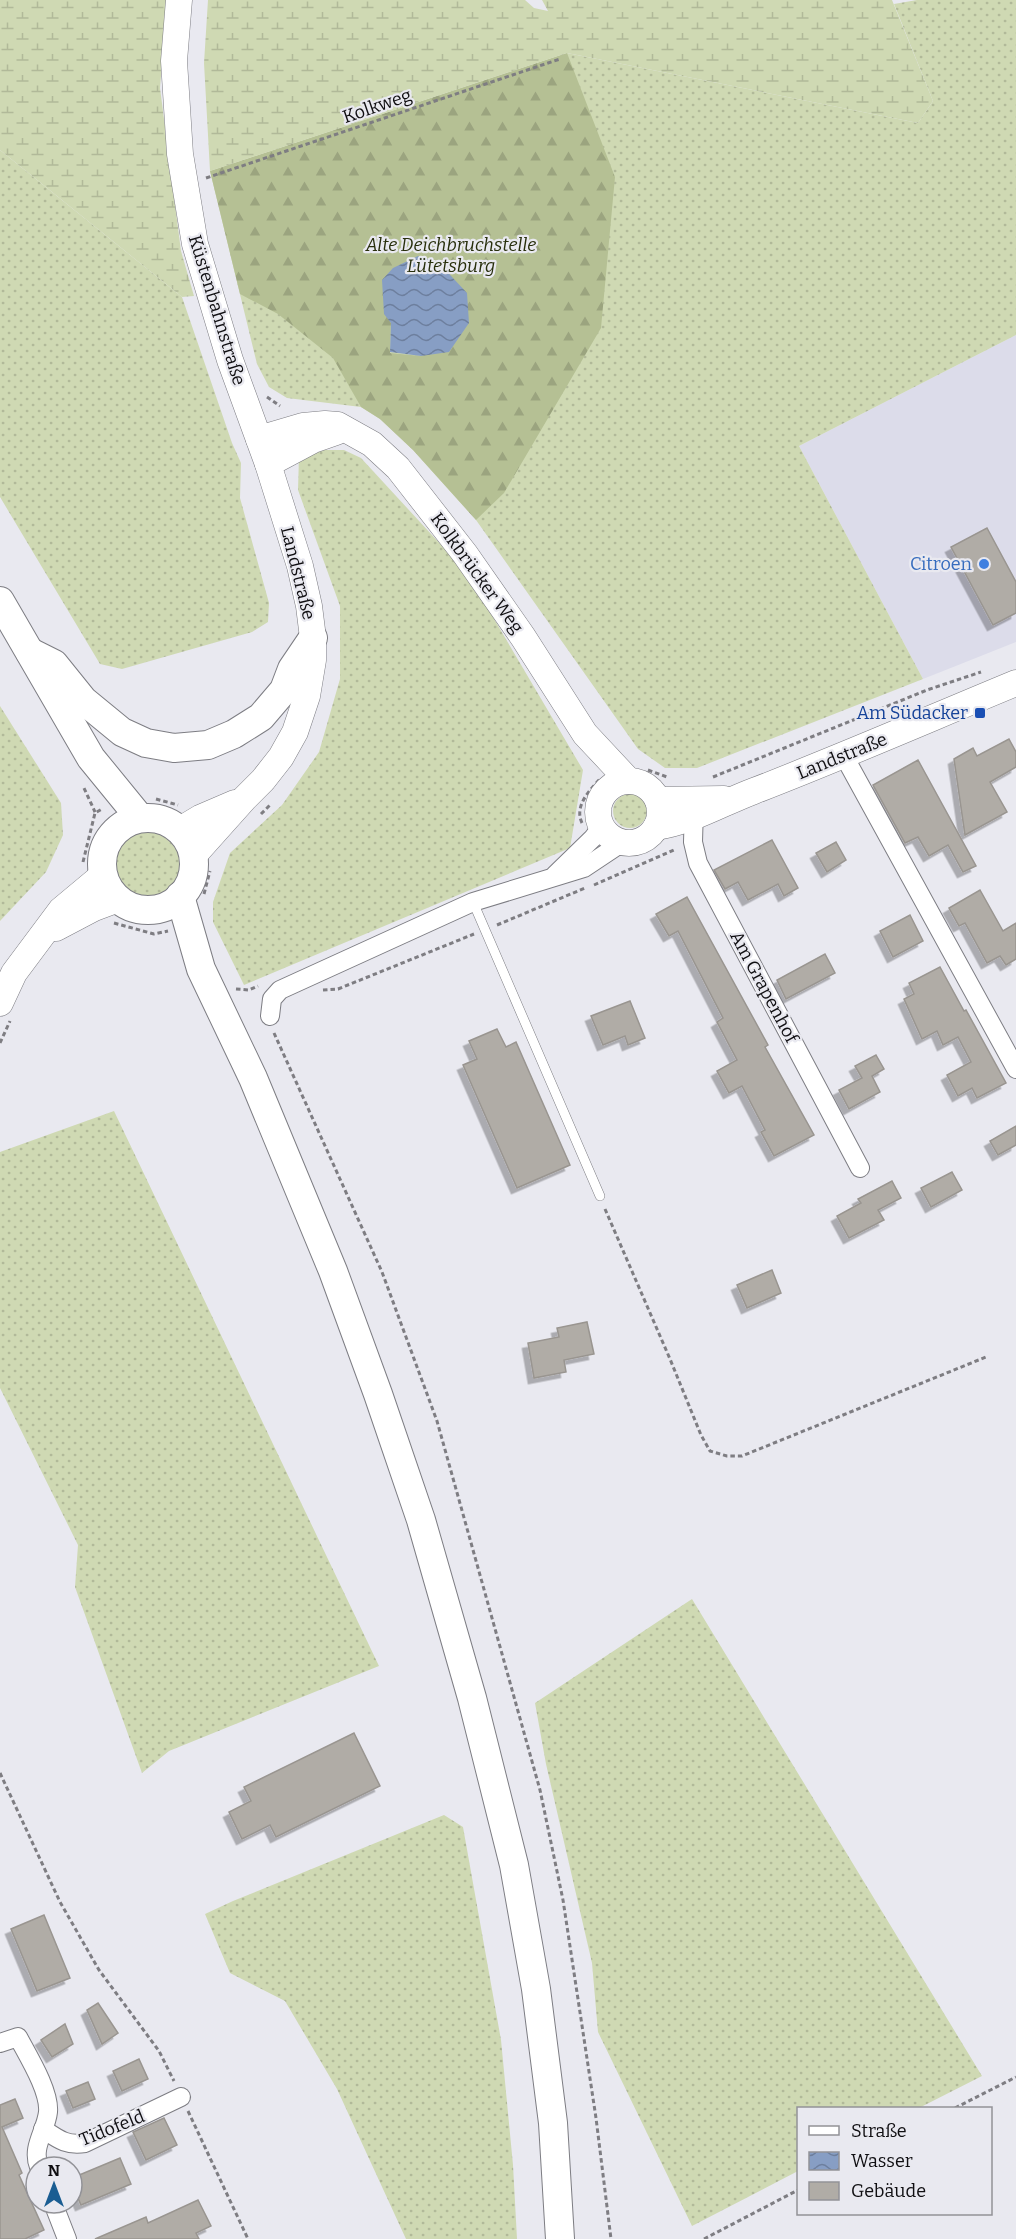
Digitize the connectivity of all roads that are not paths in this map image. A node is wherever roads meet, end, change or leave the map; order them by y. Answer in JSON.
{"nodes":[{"id":1,"x":179,"y":0,"type":"edge"},
{"id":2,"x":349,"y":430,"type":"junction"},
{"id":3,"x":259,"y":439,"type":"junction"},
{"id":4,"x":268,"y":464,"type":"junction"},
{"id":5,"x":0,"y":601,"type":"edge"},
{"id":6,"x":313,"y":638,"type":"junction"},
{"id":7,"x":30,"y":652,"type":"junction"},
{"id":8,"x":1016,"y":683,"type":"edge"},
{"id":9,"x":844,"y":756,"type":"junction"},
{"id":10,"x":91,"y":758,"type":"junction"},
{"id":11,"x":626,"y":780,"type":"junction"},
{"id":12,"x":658,"y":800,"type":"junction"},
{"id":13,"x":252,"y":807,"type":"junction"},
{"id":14,"x":694,"y":808,"type":"junction"},
{"id":15,"x":140,"y":818,"type":"junction"},
{"id":16,"x":602,"y":826,"type":"junction"},
{"id":17,"x":656,"y":827,"type":"junction"},
{"id":18,"x":180,"y":830,"type":"junction"},
{"id":19,"x":114,"y":832,"type":"junction"},
{"id":20,"x":623,"y":842,"type":"junction"},
{"id":21,"x":202,"y":846,"type":"junction"},
{"id":22,"x":103,"y":875,"type":"junction"},
{"id":23,"x":555,"y":875,"type":"junction"},
{"id":24,"x":473,"y":902,"type":"junction"},
{"id":25,"x":112,"y":910,"type":"junction"},
{"id":26,"x":174,"y":915,"type":"junction"},
{"id":27,"x":43,"y":935,"type":"junction"},
{"id":28,"x":0,"y":1003,"type":"edge"},
{"id":29,"x":270,"y":1016,"type":"dead end"},
{"id":30,"x":1016,"y":1069,"type":"edge"},
{"id":31,"x":860,"y":1168,"type":"dead end"},
{"id":32,"x":600,"y":1196,"type":"road end"},
{"id":33,"x":0,"y":2043,"type":"edge"},
{"id":34,"x":181,"y":2097,"type":"road end"},
{"id":35,"x":43,"y":2129,"type":"junction"},
{"id":36,"x":37,"y":2155,"type":"edge"},
{"id":37,"x":58,"y":2215,"type":"edge"},
{"id":38,"x":67,"y":2239,"type":"edge"},
{"id":39,"x":560,"y":2239,"type":"edge"}],
"edges":[{"from":1,"to":3,"type":"street","name":"Küstenbahnstraße"},
{"from":2,"to":3,"type":"street","name":"Kolkbrücker Weg"},
{"from":2,"to":4,"type":"street"},
{"from":2,"to":11,"type":"street","name":"Kolkbrücker Weg"},
{"from":3,"to":4,"type":"street","name":"Landstraße"},
{"from":4,"to":6,"type":"street","name":"Landstraße"},
{"from":5,"to":7,"type":"main road"},
{"from":6,"to":7,"type":"main road"},
{"from":6,"to":13,"type":"street","name":"Landstraße"},
{"from":7,"to":10,"type":"main road"},
{"from":8,"to":9,"type":"street","name":"Landstraße"},
{"from":9,"to":14,"type":"street","name":"Landstraße"},
{"from":9,"to":30,"type":"street"},
{"from":10,"to":15,"type":"main road"},
{"from":10,"to":19,"type":"main road"},
{"from":11,"to":12,"type":"street"},
{"from":11,"to":16,"type":"street"},
{"from":12,"to":14,"type":"street","name":"Landstraße"},
{"from":12,"to":17,"type":"street"},
{"from":13,"to":18,"type":"street","name":"Landstraße"},
{"from":13,"to":21,"type":"street","name":"Landstraße"},
{"from":14,"to":17,"type":"street","name":"Landstraße"},
{"from":14,"to":31,"type":"street","name":"Am Grapenhof"},
{"from":15,"to":18,"type":"main road"},
{"from":15,"to":19,"type":"main road"},
{"from":16,"to":20,"type":"street"},
{"from":16,"to":23,"type":"street"},
{"from":17,"to":20,"type":"street"},
{"from":18,"to":21,"type":"main road"},
{"from":19,"to":22,"type":"main road"},
{"from":20,"to":23,"type":"street"},
{"from":21,"to":26,"type":"main road"},
{"from":22,"to":25,"type":"main road"},
{"from":22,"to":27,"type":"street"},
{"from":23,"to":24,"type":"street"},
{"from":24,"to":29,"type":"street"},
{"from":24,"to":32,"type":"lane"},
{"from":25,"to":26,"type":"main road"},
{"from":25,"to":27,"type":"street"},
{"from":26,"to":39,"type":"main road"},
{"from":27,"to":28,"type":"street"},
{"from":33,"to":35,"type":"street"},
{"from":34,"to":35,"type":"street","name":"Tidofeld"},
{"from":35,"to":36,"type":"street"},
{"from":37,"to":38,"type":"street"}]}
